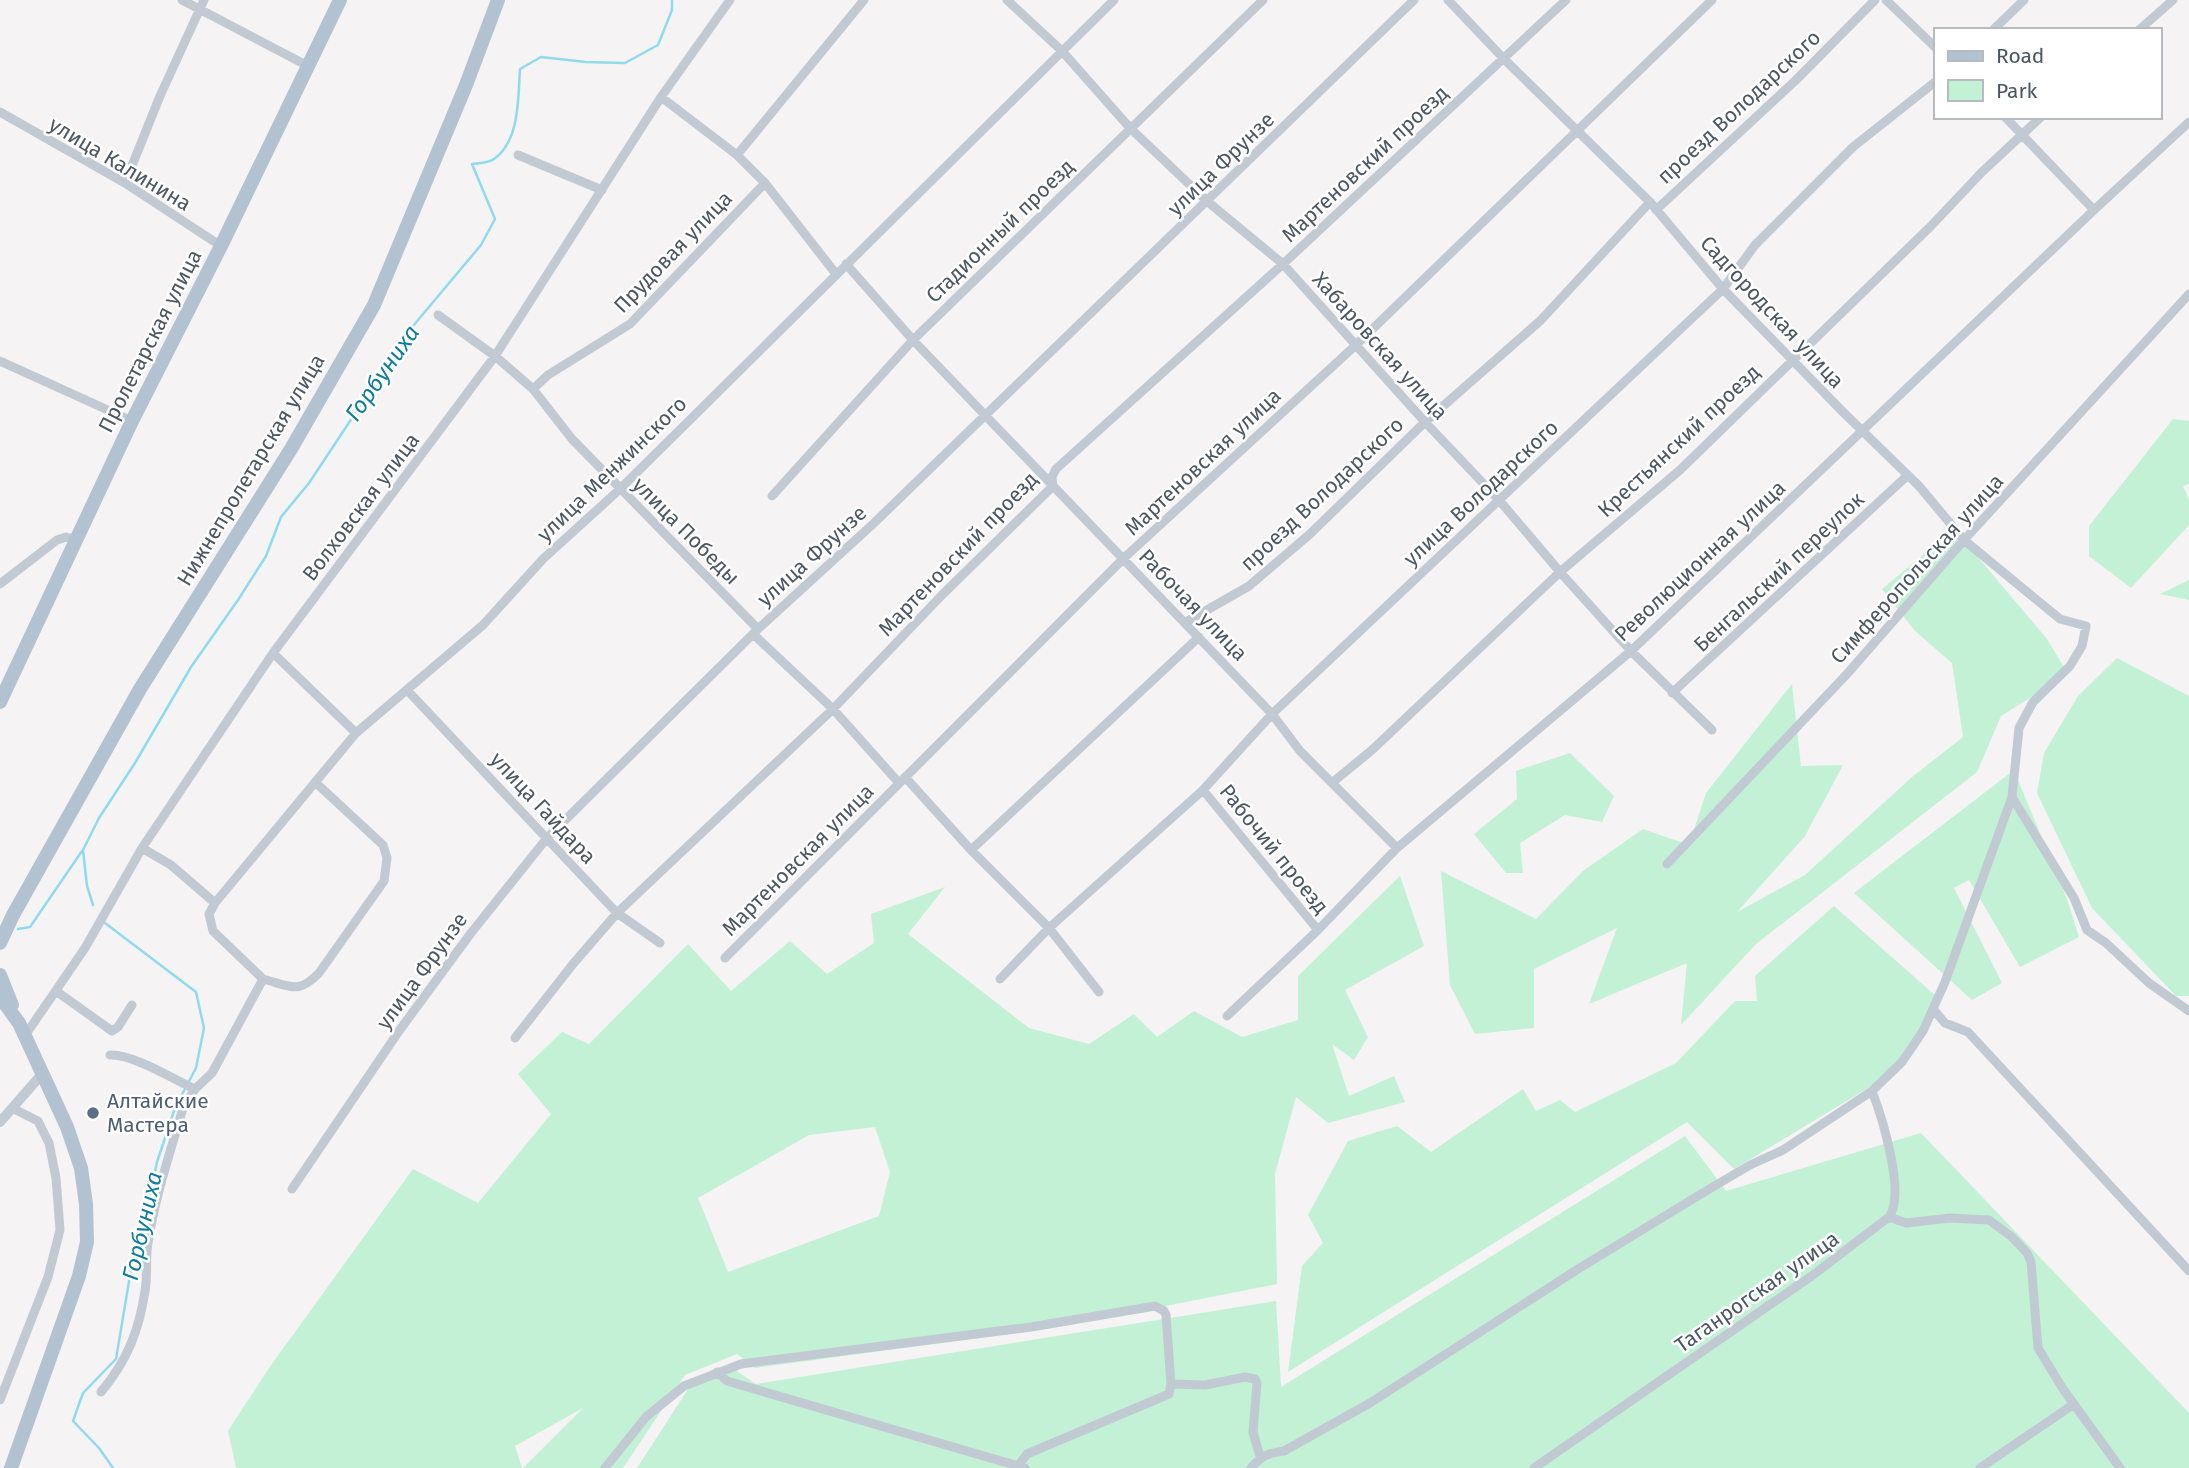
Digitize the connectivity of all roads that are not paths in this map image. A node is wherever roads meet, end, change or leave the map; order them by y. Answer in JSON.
{"nodes":[{"id":1,"x":182,"y":0,"type":"edge"},
{"id":2,"x":204,"y":0,"type":"edge"},
{"id":3,"x":340,"y":0,"type":"edge"},
{"id":4,"x":498,"y":0,"type":"edge"},
{"id":5,"x":730,"y":0,"type":"edge"},
{"id":6,"x":863,"y":0,"type":"edge"},
{"id":7,"x":1007,"y":0,"type":"edge"},
{"id":8,"x":1114,"y":0,"type":"edge"},
{"id":9,"x":1263,"y":0,"type":"edge"},
{"id":10,"x":1414,"y":0,"type":"edge"},
{"id":11,"x":1448,"y":0,"type":"edge"},
{"id":12,"x":1566,"y":0,"type":"edge"},
{"id":13,"x":1712,"y":0,"type":"edge"},
{"id":14,"x":1875,"y":0,"type":"edge"},
{"id":15,"x":1886,"y":0,"type":"edge"},
{"id":16,"x":2024,"y":0,"type":"edge"},
{"id":17,"x":2173,"y":0,"type":"edge"},
{"id":18,"x":200,"y":11,"type":"junction"},
{"id":19,"x":1995,"y":28,"type":"edge"},
{"id":20,"x":2141,"y":28,"type":"edge"},
{"id":21,"x":1934,"y":46,"type":"edge"},
{"id":22,"x":1062,"y":51,"type":"junction"},
{"id":23,"x":1504,"y":59,"type":"junction"},
{"id":24,"x":308,"y":66,"type":"junction"},
{"id":25,"x":1934,"y":83,"type":"edge"},
{"id":26,"x":661,"y":97,"type":"junction"},
{"id":27,"x":0,"y":112,"type":"edge"},
{"id":28,"x":2007,"y":119,"type":"edge"},
{"id":29,"x":2039,"y":119,"type":"edge"},
{"id":30,"x":2189,"y":122,"type":"edge"},
{"id":31,"x":1130,"y":128,"type":"junction"},
{"id":32,"x":1578,"y":130,"type":"junction"},
{"id":33,"x":2022,"y":135,"type":"junction"},
{"id":34,"x":518,"y":155,"type":"dead end"},
{"id":35,"x":737,"y":155,"type":"junction"},
{"id":36,"x":125,"y":183,"type":"junction"},
{"id":37,"x":765,"y":183,"type":"junction"},
{"id":38,"x":602,"y":190,"type":"junction"},
{"id":39,"x":1208,"y":202,"type":"junction"},
{"id":40,"x":1653,"y":206,"type":"junction"},
{"id":41,"x":2094,"y":210,"type":"junction"},
{"id":42,"x":222,"y":246,"type":"junction"},
{"id":43,"x":846,"y":264,"type":"junction"},
{"id":44,"x":1283,"y":264,"type":"junction"},
{"id":45,"x":836,"y":274,"type":"junction"},
{"id":46,"x":1723,"y":289,"type":"junction"},
{"id":47,"x":2189,"y":293,"type":"edge"},
{"id":48,"x":438,"y":315,"type":"dead end"},
{"id":49,"x":913,"y":340,"type":"junction"},
{"id":50,"x":1357,"y":344,"type":"junction"},
{"id":51,"x":495,"y":356,"type":"junction"},
{"id":52,"x":1793,"y":359,"type":"junction"},
{"id":53,"x":0,"y":361,"type":"edge"},
{"id":54,"x":533,"y":389,"type":"junction"},
{"id":55,"x":985,"y":416,"type":"junction"},
{"id":56,"x":132,"y":421,"type":"junction"},
{"id":57,"x":1425,"y":422,"type":"junction"},
{"id":58,"x":1863,"y":430,"type":"junction"},
{"id":59,"x":1908,"y":475,"type":"junction"},
{"id":60,"x":1054,"y":486,"type":"junction"},
{"id":61,"x":620,"y":489,"type":"junction"},
{"id":62,"x":772,"y":496,"type":"dead end"},
{"id":63,"x":1499,"y":500,"type":"junction"},
{"id":64,"x":77,"y":540,"type":"junction"},
{"id":65,"x":1964,"y":540,"type":"junction"},
{"id":66,"x":1124,"y":558,"type":"junction"},
{"id":67,"x":1560,"y":572,"type":"junction"},
{"id":68,"x":0,"y":584,"type":"edge"},
{"id":69,"x":1186,"y":622,"type":"junction"},
{"id":70,"x":756,"y":631,"type":"junction"},
{"id":71,"x":1199,"y":637,"type":"junction"},
{"id":72,"x":1631,"y":651,"type":"junction"},
{"id":73,"x":274,"y":653,"type":"junction"},
{"id":74,"x":407,"y":690,"type":"junction"},
{"id":75,"x":1672,"y":693,"type":"junction"},
{"id":76,"x":0,"y":702,"type":"edge"},
{"id":77,"x":833,"y":709,"type":"junction"},
{"id":78,"x":1272,"y":713,"type":"junction"},
{"id":79,"x":1712,"y":730,"type":"dead end"},
{"id":80,"x":356,"y":733,"type":"junction"},
{"id":81,"x":902,"y":780,"type":"junction"},
{"id":82,"x":315,"y":782,"type":"junction"},
{"id":83,"x":1333,"y":782,"type":"junction"},
{"id":84,"x":1203,"y":790,"type":"junction"},
{"id":85,"x":2012,"y":797,"type":"junction"},
{"id":86,"x":547,"y":838,"type":"junction"},
{"id":87,"x":142,"y":848,"type":"junction"},
{"id":88,"x":1397,"y":848,"type":"junction"},
{"id":89,"x":971,"y":850,"type":"junction"},
{"id":90,"x":1667,"y":864,"type":"dead end"},
{"id":91,"x":215,"y":903,"type":"junction"},
{"id":92,"x":617,"y":913,"type":"junction"},
{"id":93,"x":1049,"y":928,"type":"junction"},
{"id":94,"x":1318,"y":930,"type":"junction"},
{"id":95,"x":0,"y":943,"type":"edge"},
{"id":96,"x":660,"y":943,"type":"dead end"},
{"id":97,"x":724,"y":958,"type":"dead end"},
{"id":98,"x":0,"y":975,"type":"edge"},
{"id":99,"x":263,"y":979,"type":"junction"},
{"id":100,"x":1000,"y":979,"type":"dead end"},
{"id":101,"x":56,"y":991,"type":"junction"},
{"id":102,"x":1098,"y":992,"type":"dead end"},
{"id":103,"x":0,"y":997,"type":"edge"},
{"id":104,"x":131,"y":1005,"type":"dead end"},
{"id":105,"x":1933,"y":1009,"type":"junction"},
{"id":106,"x":2189,"y":1011,"type":"edge"},
{"id":107,"x":1227,"y":1016,"type":"dead end"},
{"id":108,"x":22,"y":1030,"type":"junction"},
{"id":109,"x":515,"y":1038,"type":"dead end"},
{"id":110,"x":110,"y":1055,"type":"dead end"},
{"id":111,"x":42,"y":1074,"type":"junction"},
{"id":112,"x":195,"y":1089,"type":"junction"},
{"id":113,"x":1872,"y":1091,"type":"junction"},
{"id":114,"x":12,"y":1108,"type":"junction"},
{"id":115,"x":0,"y":1122,"type":"edge"},
{"id":116,"x":292,"y":1189,"type":"dead end"},
{"id":117,"x":1889,"y":1217,"type":"junction"},
{"id":118,"x":2189,"y":1271,"type":"edge"},
{"id":119,"x":717,"y":1372,"type":"junction"},
{"id":120,"x":1171,"y":1384,"type":"junction"},
{"id":121,"x":101,"y":1392,"type":"dead end"},
{"id":122,"x":0,"y":1400,"type":"edge"},
{"id":123,"x":2074,"y":1404,"type":"junction"},
{"id":124,"x":1259,"y":1457,"type":"junction"},
{"id":125,"x":1021,"y":1467,"type":"edge"},
{"id":126,"x":11,"y":1468,"type":"edge"},
{"id":127,"x":605,"y":1468,"type":"edge"},
{"id":128,"x":1251,"y":1468,"type":"edge"},
{"id":129,"x":1534,"y":1468,"type":"edge"},
{"id":130,"x":1980,"y":1468,"type":"edge"},
{"id":131,"x":2120,"y":1468,"type":"edge"}],
"edges":[{"from":1,"to":18,"type":"street"},
{"from":2,"to":18,"type":"street"},
{"from":3,"to":24,"type":"main road","name":"Пролетарская улица"},
{"from":4,"to":95,"type":"main road","name":"Нижнепролетарская улица"},
{"from":5,"to":26,"type":"street","name":"Волховская улица"},
{"from":6,"to":35,"type":"street"},
{"from":7,"to":22,"type":"street","name":"Хабаровская улица"},
{"from":8,"to":22,"type":"street","name":"улица Менжинского"},
{"from":9,"to":31,"type":"street","name":"Стадионный проезд"},
{"from":10,"to":39,"type":"street","name":"улица Фрунзе"},
{"from":11,"to":23,"type":"street","name":"Садгородская улица"},
{"from":12,"to":23,"type":"street","name":"Мартеновский проезд"},
{"from":13,"to":32,"type":"street","name":"Мартеновская улица"},
{"from":14,"to":40,"type":"street","name":"проезд Володарского"},
{"from":15,"to":21,"type":"street"},
{"from":16,"to":19,"type":"street"},
{"from":17,"to":20,"type":"street"},
{"from":18,"to":24,"type":"street"},
{"from":18,"to":36,"type":"street"},
{"from":22,"to":31,"type":"street","name":"Хабаровская улица"},
{"from":22,"to":43,"type":"street","name":"улица Менжинского"},
{"from":23,"to":32,"type":"street","name":"Садгородская улица"},
{"from":23,"to":44,"type":"street","name":"Мартеновский проезд"},
{"from":24,"to":42,"type":"main road","name":"Пролетарская улица"},
{"from":25,"to":46,"type":"street","name":"улица Володарского"},
{"from":26,"to":35,"type":"street"},
{"from":26,"to":38,"type":"street","name":"Волховская улица"},
{"from":27,"to":36,"type":"street","name":"улица Калинина"},
{"from":28,"to":33,"type":"street"},
{"from":29,"to":33,"type":"street","name":"Крестьянский проезд"},
{"from":30,"to":41,"type":"street","name":"Революционная улица"},
{"from":31,"to":39,"type":"street","name":"Хабаровская улица"},
{"from":31,"to":49,"type":"street","name":"Стадионный проезд"},
{"from":32,"to":40,"type":"street","name":"Садгородская улица"},
{"from":32,"to":50,"type":"street","name":"Мартеновская улица"},
{"from":33,"to":41,"type":"street"},
{"from":33,"to":52,"type":"street","name":"Крестьянский проезд"},
{"from":34,"to":38,"type":"street"},
{"from":35,"to":37,"type":"street"},
{"from":36,"to":42,"type":"street","name":"улица Калинина"},
{"from":37,"to":45,"type":"street"},
{"from":37,"to":54,"type":"street","name":"Прудовая улица"},
{"from":38,"to":51,"type":"street","name":"Волховская улица"},
{"from":39,"to":44,"type":"street","name":"Хабаровская улица"},
{"from":39,"to":55,"type":"street","name":"улица Фрунзе"},
{"from":40,"to":46,"type":"street","name":"Садгородская улица"},
{"from":40,"to":57,"type":"street","name":"проезд Володарского"},
{"from":41,"to":58,"type":"street","name":"Революционная улица"},
{"from":42,"to":56,"type":"main road","name":"Пролетарская улица"},
{"from":43,"to":45,"type":"street","name":"улица Менжинского"},
{"from":43,"to":49,"type":"street","name":"Рабочая улица"},
{"from":44,"to":50,"type":"street","name":"Хабаровская улица"},
{"from":44,"to":60,"type":"street","name":"Мартеновский проезд"},
{"from":45,"to":61,"type":"street","name":"улица Менжинского"},
{"from":46,"to":52,"type":"street","name":"Садгородская улица"},
{"from":46,"to":63,"type":"street","name":"улица Володарского"},
{"from":47,"to":65,"type":"street","name":"Симферопольская улица"},
{"from":48,"to":51,"type":"street","name":"улица Победы"},
{"from":49,"to":55,"type":"street","name":"Рабочая улица"},
{"from":49,"to":62,"type":"street","name":"Стадионный проезд"},
{"from":50,"to":57,"type":"street","name":"Хабаровская улица"},
{"from":50,"to":66,"type":"street","name":"Мартеновская улица"},
{"from":51,"to":54,"type":"street","name":"улица Победы"},
{"from":51,"to":73,"type":"street","name":"Волховская улица"},
{"from":52,"to":58,"type":"street","name":"Садгородская улица"},
{"from":52,"to":67,"type":"street","name":"Крестьянский проезд"},
{"from":53,"to":56,"type":"street"},
{"from":54,"to":61,"type":"street","name":"улица Победы"},
{"from":55,"to":60,"type":"street","name":"Рабочая улица"},
{"from":55,"to":70,"type":"street","name":"улица Фрунзе"},
{"from":56,"to":64,"type":"main road","name":"Пролетарская улица"},
{"from":57,"to":63,"type":"street","name":"Хабаровская улица"},
{"from":57,"to":69,"type":"street","name":"проезд Володарского"},
{"from":58,"to":59,"type":"street","name":"Садгородская улица"},
{"from":58,"to":72,"type":"street","name":"Революционная улица"},
{"from":59,"to":65,"type":"street","name":"Садгородская улица"},
{"from":59,"to":75,"type":"street","name":"Бенгальский переулок"},
{"from":60,"to":66,"type":"street","name":"Рабочая улица"},
{"from":60,"to":77,"type":"street","name":"Мартеновский проезд"},
{"from":61,"to":70,"type":"street","name":"улица Победы"},
{"from":61,"to":74,"type":"street","name":"улица Менжинского"},
{"from":63,"to":67,"type":"street","name":"Хабаровская улица"},
{"from":63,"to":78,"type":"street","name":"улица Володарского"},
{"from":64,"to":68,"type":"street"},
{"from":64,"to":76,"type":"main road","name":"Пролетарская улица"},
{"from":65,"to":85,"type":"street","name":"Садгородская улица"},
{"from":65,"to":90,"type":"street","name":"Симферопольская улица"},
{"from":66,"to":69,"type":"street","name":"Рабочая улица"},
{"from":66,"to":81,"type":"street","name":"Мартеновская улица"},
{"from":67,"to":72,"type":"street","name":"Хабаровская улица"},
{"from":67,"to":83,"type":"street","name":"Крестьянский проезд"},
{"from":69,"to":71,"type":"street","name":"Рабочая улица"},
{"from":70,"to":77,"type":"street","name":"улица Победы"},
{"from":70,"to":86,"type":"street","name":"улица Фрунзе"},
{"from":71,"to":78,"type":"street","name":"Рабочая улица"},
{"from":71,"to":89,"type":"street"},
{"from":72,"to":75,"type":"street","name":"Хабаровская улица"},
{"from":72,"to":88,"type":"street","name":"Революционная улица"},
{"from":73,"to":80,"type":"street"},
{"from":73,"to":87,"type":"street","name":"Волховская улица"},
{"from":74,"to":80,"type":"street","name":"улица Менжинского"},
{"from":74,"to":86,"type":"street","name":"улица Гайдара"},
{"from":75,"to":79,"type":"street","name":"Хабаровская улица"},
{"from":77,"to":81,"type":"street","name":"улица Победы"},
{"from":77,"to":92,"type":"street","name":"Мартеновский проезд"},
{"from":78,"to":83,"type":"street","name":"Рабочая улица"},
{"from":78,"to":84,"type":"street","name":"улица Володарского"},
{"from":80,"to":82,"type":"street","name":"улица Менжинского"},
{"from":81,"to":89,"type":"street","name":"улица Победы"},
{"from":81,"to":97,"type":"street","name":"Мартеновская улица"},
{"from":82,"to":91,"type":"street","name":"улица Менжинского"},
{"from":82,"to":99,"type":"street"},
{"from":83,"to":88,"type":"street","name":"Рабочая улица"},
{"from":84,"to":93,"type":"street","name":"улица Володарского"},
{"from":84,"to":94,"type":"street","name":"Рабочий проезд"},
{"from":85,"to":105,"type":"street"},
{"from":85,"to":106,"type":"street"},
{"from":86,"to":92,"type":"street","name":"улица Гайдара"},
{"from":86,"to":116,"type":"street","name":"улица Фрунзе"},
{"from":87,"to":91,"type":"street"},
{"from":87,"to":101,"type":"street","name":"Волховская улица"},
{"from":88,"to":94,"type":"street","name":"Революционная улица"},
{"from":89,"to":93,"type":"street","name":"улица Победы"},
{"from":91,"to":99,"type":"street"},
{"from":92,"to":96,"type":"street","name":"улица Гайдара"},
{"from":92,"to":109,"type":"street","name":"Мартеновский проезд"},
{"from":93,"to":100,"type":"street","name":"улица Володарского"},
{"from":93,"to":102,"type":"street","name":"улица Победы"},
{"from":94,"to":107,"type":"street","name":"Революционная улица"},
{"from":98,"to":108,"type":"main road"},
{"from":99,"to":112,"type":"street"},
{"from":101,"to":104,"type":"street"},
{"from":101,"to":108,"type":"street","name":"Волховская улица"},
{"from":103,"to":108,"type":"main road"},
{"from":105,"to":113,"type":"street"},
{"from":105,"to":118,"type":"street"},
{"from":108,"to":111,"type":"main road"},
{"from":110,"to":112,"type":"street"},
{"from":111,"to":114,"type":"street"},
{"from":111,"to":126,"type":"main road"},
{"from":112,"to":121,"type":"street"},
{"from":113,"to":117,"type":"street"},
{"from":113,"to":124,"type":"street"},
{"from":114,"to":115,"type":"street"},
{"from":114,"to":122,"type":"street"},
{"from":117,"to":123,"type":"street"},
{"from":117,"to":129,"type":"street","name":"Таганрогская улица"},
{"from":119,"to":120,"type":"street"},
{"from":119,"to":125,"type":"street"},
{"from":119,"to":127,"type":"street"},
{"from":120,"to":124,"type":"street"},
{"from":120,"to":125,"type":"street"},
{"from":123,"to":130,"type":"street"},
{"from":123,"to":131,"type":"street"},
{"from":124,"to":128,"type":"street"}]}
